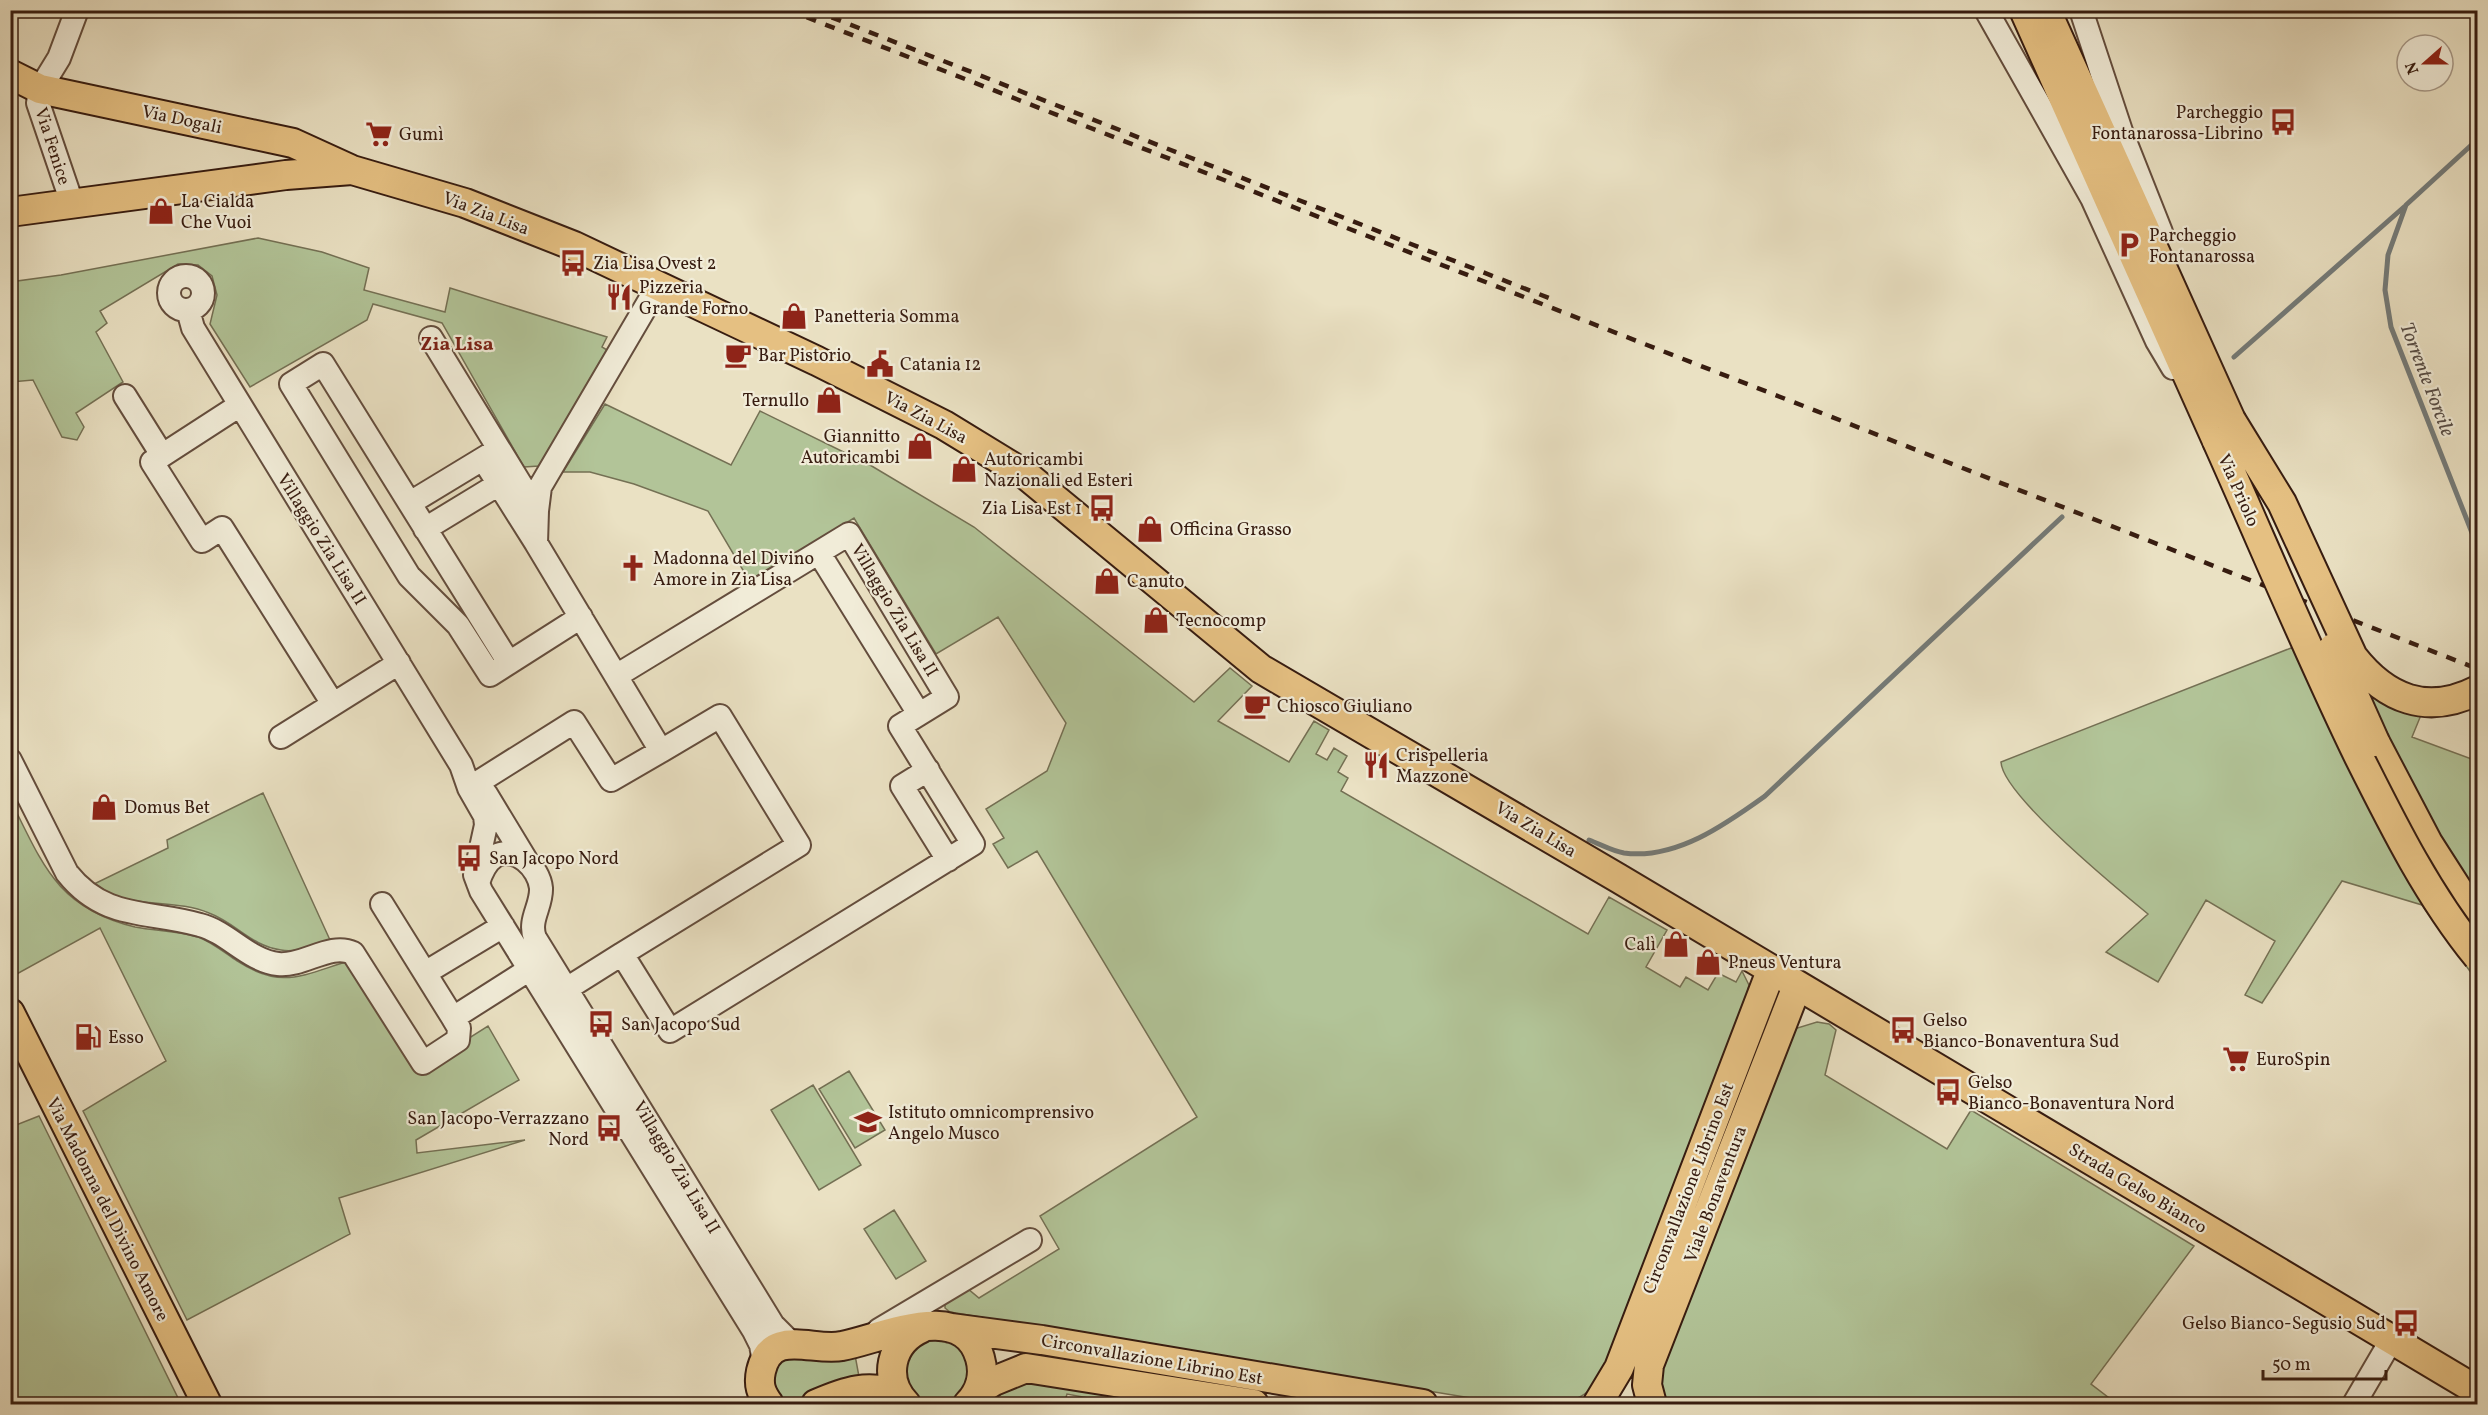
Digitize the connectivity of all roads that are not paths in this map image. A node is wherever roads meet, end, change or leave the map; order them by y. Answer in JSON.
{"nodes":[{"id":1,"x":77,"y":10,"type":"edge"},
{"id":2,"x":1986,"y":10,"type":"edge"},
{"id":3,"x":2024,"y":10,"type":"edge"},
{"id":4,"x":2046,"y":10,"type":"edge"},
{"id":5,"x":2081,"y":10,"type":"edge"},
{"id":6,"x":10,"y":74,"type":"edge"},
{"id":7,"x":40,"y":89,"type":"junction"},
{"id":8,"x":293,"y":143,"type":"junction"},
{"id":9,"x":352,"y":170,"type":"junction"},
{"id":10,"x":305,"y":173,"type":"junction"},
{"id":11,"x":72,"y":203,"type":"junction"},
{"id":12,"x":10,"y":212,"type":"edge"},
{"id":13,"x":658,"y":286,"type":"junction"},
{"id":14,"x":188,"y":310,"type":"dead end"},
{"id":15,"x":431,"y":338,"type":"dead end"},
{"id":16,"x":2206,"y":364,"type":"junction"},
{"id":17,"x":125,"y":396,"type":"dead end"},
{"id":18,"x":240,"y":405,"type":"junction"},
{"id":19,"x":2224,"y":430,"type":"junction"},
{"id":20,"x":491,"y":454,"type":"junction"},
{"id":21,"x":162,"y":455,"type":"junction"},
{"id":22,"x":499,"y":484,"type":"junction"},
{"id":23,"x":537,"y":511,"type":"junction"},
{"id":24,"x":418,"y":518,"type":"junction"},
{"id":25,"x":387,"y":542,"type":"junction"},
{"id":26,"x":536,"y":543,"type":"junction"},
{"id":27,"x":819,"y":553,"type":"junction"},
{"id":28,"x":581,"y":617,"type":"junction"},
{"id":29,"x":399,"y":663,"type":"junction"},
{"id":30,"x":509,"y":663,"type":"junction"},
{"id":31,"x":616,"y":676,"type":"junction"},
{"id":32,"x":2478,"y":690,"type":"edge"},
{"id":33,"x":333,"y":704,"type":"junction"},
{"id":34,"x":919,"y":714,"type":"junction"},
{"id":35,"x":281,"y":737,"type":"dead end"},
{"id":36,"x":2375,"y":742,"type":"junction"},
{"id":37,"x":661,"y":751,"type":"junction"},
{"id":38,"x":10,"y":760,"type":"edge"},
{"id":39,"x":928,"y":770,"type":"junction"},
{"id":40,"x":474,"y":785,"type":"junction"},
{"id":41,"x":526,"y":860,"type":"junction"},
{"id":42,"x":948,"y":860,"type":"junction"},
{"id":43,"x":478,"y":884,"type":"junction"},
{"id":44,"x":2478,"y":896,"type":"edge"},
{"id":45,"x":382,"y":904,"type":"dead end"},
{"id":46,"x":2478,"y":921,"type":"edge"},
{"id":47,"x":503,"y":926,"type":"junction"},
{"id":48,"x":622,"y":954,"type":"junction"},
{"id":49,"x":2478,"y":957,"type":"edge"},
{"id":50,"x":530,"y":969,"type":"junction"},
{"id":51,"x":1771,"y":971,"type":"junction"},
{"id":52,"x":425,"y":973,"type":"junction"},
{"id":53,"x":1797,"y":986,"type":"junction"},
{"id":54,"x":568,"y":988,"type":"junction"},
{"id":55,"x":10,"y":1012,"type":"edge"},
{"id":56,"x":453,"y":1017,"type":"junction"},
{"id":57,"x":1744,"y":1040,"type":"junction"},
{"id":58,"x":1770,"y":1052,"type":"junction"},
{"id":59,"x":1030,"y":1240,"type":"dead end"},
{"id":60,"x":935,"y":1321,"type":"junction"},
{"id":61,"x":2392,"y":1339,"type":"junction"},
{"id":62,"x":790,"y":1342,"type":"junction"},
{"id":63,"x":760,"y":1389,"type":"edge"},
{"id":64,"x":2478,"y":1391,"type":"edge"},
{"id":65,"x":973,"y":1398,"type":"edge"},
{"id":66,"x":903,"y":1400,"type":"edge"},
{"id":67,"x":207,"y":1404,"type":"edge"},
{"id":68,"x":816,"y":1404,"type":"edge"},
{"id":69,"x":1254,"y":1404,"type":"edge"},
{"id":70,"x":1423,"y":1404,"type":"edge"},
{"id":71,"x":1596,"y":1404,"type":"edge"},
{"id":72,"x":1644,"y":1404,"type":"edge"},
{"id":73,"x":1652,"y":1404,"type":"edge"},
{"id":74,"x":2354,"y":1404,"type":"edge"}],
"edges":[{"from":1,"to":7,"type":"street"},
{"from":2,"to":19,"type":"street"},
{"from":3,"to":19,"type":"main road","name":"Via Priolo"},
{"from":4,"to":16,"type":"main road","name":"Via Priolo"},
{"from":5,"to":16,"type":"street"},
{"from":6,"to":7,"type":"main road","name":"Via Dogali"},
{"from":7,"to":8,"type":"main road","name":"Via Dogali"},
{"from":7,"to":11,"type":"street","name":"Via Fenice"},
{"from":8,"to":9,"type":"main road","name":"Via Dogali"},
{"from":8,"to":10,"type":"main road"},
{"from":9,"to":10,"type":"main road","name":"Via Zia Lisa"},
{"from":9,"to":13,"type":"main road","name":"Via Zia Lisa"},
{"from":10,"to":11,"type":"main road","name":"Via Zia Lisa"},
{"from":11,"to":12,"type":"main road","name":"Via Zia Lisa"},
{"from":13,"to":23,"type":"street"},
{"from":13,"to":51,"type":"main road","name":"Via Zia Lisa"},
{"from":14,"to":18,"type":"street","name":"Villaggio Zia Lisa II"},
{"from":15,"to":20,"type":"street"},
{"from":16,"to":19,"type":"main road","name":"Via Priolo"},
{"from":17,"to":21,"type":"street"},
{"from":18,"to":21,"type":"street"},
{"from":18,"to":29,"type":"street","name":"Villaggio Zia Lisa II"},
{"from":19,"to":32,"type":"main road","bridge":true},
{"from":19,"to":36,"type":"main road","name":"Via Priolo","bridge":true},
{"from":19,"to":49,"type":"main road","name":"Via Priolo","bridge":true},
{"from":20,"to":22,"type":"street"},
{"from":20,"to":23,"type":"street"},
{"from":20,"to":24,"type":"street"},
{"from":21,"to":33,"type":"street"},
{"from":22,"to":24,"type":"street"},
{"from":22,"to":26,"type":"street"},
{"from":23,"to":26,"type":"street"},
{"from":24,"to":25,"type":"street"},
{"from":24,"to":25,"type":"street"},
{"from":24,"to":30,"type":"street"},
{"from":25,"to":30,"type":"street"},
{"from":26,"to":28,"type":"street"},
{"from":27,"to":31,"type":"street","name":"Villaggio Zia Lisa II"},
{"from":27,"to":34,"type":"street"},
{"from":27,"to":34,"type":"street","name":"Villaggio Zia Lisa II"},
{"from":28,"to":30,"type":"street"},
{"from":28,"to":31,"type":"street"},
{"from":29,"to":33,"type":"street"},
{"from":29,"to":40,"type":"street","name":"Villaggio Zia Lisa II"},
{"from":31,"to":37,"type":"street"},
{"from":33,"to":35,"type":"street"},
{"from":34,"to":39,"type":"street","name":"Villaggio Zia Lisa II"},
{"from":36,"to":44,"type":"main road"},
{"from":36,"to":46,"type":"main road","name":"Via Priolo"},
{"from":37,"to":40,"type":"street"},
{"from":37,"to":48,"type":"street"},
{"from":38,"to":56,"type":"street"},
{"from":39,"to":42,"type":"street","name":"Villaggio Zia Lisa II"},
{"from":39,"to":42,"type":"street"},
{"from":40,"to":41,"type":"street","name":"Villaggio Zia Lisa II"},
{"from":40,"to":43,"type":"street"},
{"from":41,"to":43,"type":"street"},
{"from":41,"to":54,"type":"street","name":"Villaggio Zia Lisa II"},
{"from":42,"to":48,"type":"street","name":"Villaggio Zia Lisa II"},
{"from":43,"to":47,"type":"street"},
{"from":45,"to":52,"type":"street"},
{"from":47,"to":50,"type":"street"},
{"from":47,"to":52,"type":"street"},
{"from":48,"to":54,"type":"street"},
{"from":50,"to":56,"type":"street"},
{"from":50,"to":63,"type":"street"},
{"from":51,"to":53,"type":"main road","name":"Strada Gelso Bianco"},
{"from":51,"to":57,"type":"main road","name":"Circonvallazione Librino Est"},
{"from":52,"to":56,"type":"street"},
{"from":53,"to":58,"type":"main road","name":"Viale Bonaventura"},
{"from":53,"to":61,"type":"main road","name":"Strada Gelso Bianco"},
{"from":54,"to":62,"type":"street","name":"Villaggio Zia Lisa II"},
{"from":55,"to":67,"type":"main road","name":"Via Madonna del Divino Amore"},
{"from":57,"to":58,"type":"main road"},
{"from":57,"to":71,"type":"main road","name":"Circonvallazione Librino Est"},
{"from":58,"to":73,"type":"main road","name":"Viale Bonaventura"},
{"from":59,"to":60,"type":"street"},
{"from":60,"to":62,"type":"main road","name":"Circonvallazione Librino Est"},
{"from":60,"to":65,"type":"main road"},
{"from":60,"to":66,"type":"main road"},
{"from":60,"to":70,"type":"main road","name":"Circonvallazione Librino Est"},
{"from":61,"to":64,"type":"main road","name":"Strada Gelso Bianco"},
{"from":61,"to":74,"type":"street"},
{"from":62,"to":63,"type":"main road"},
{"from":65,"to":69,"type":"main road"},
{"from":66,"to":68,"type":"main road"},
{"from":71,"to":72,"type":"main road"}]}
